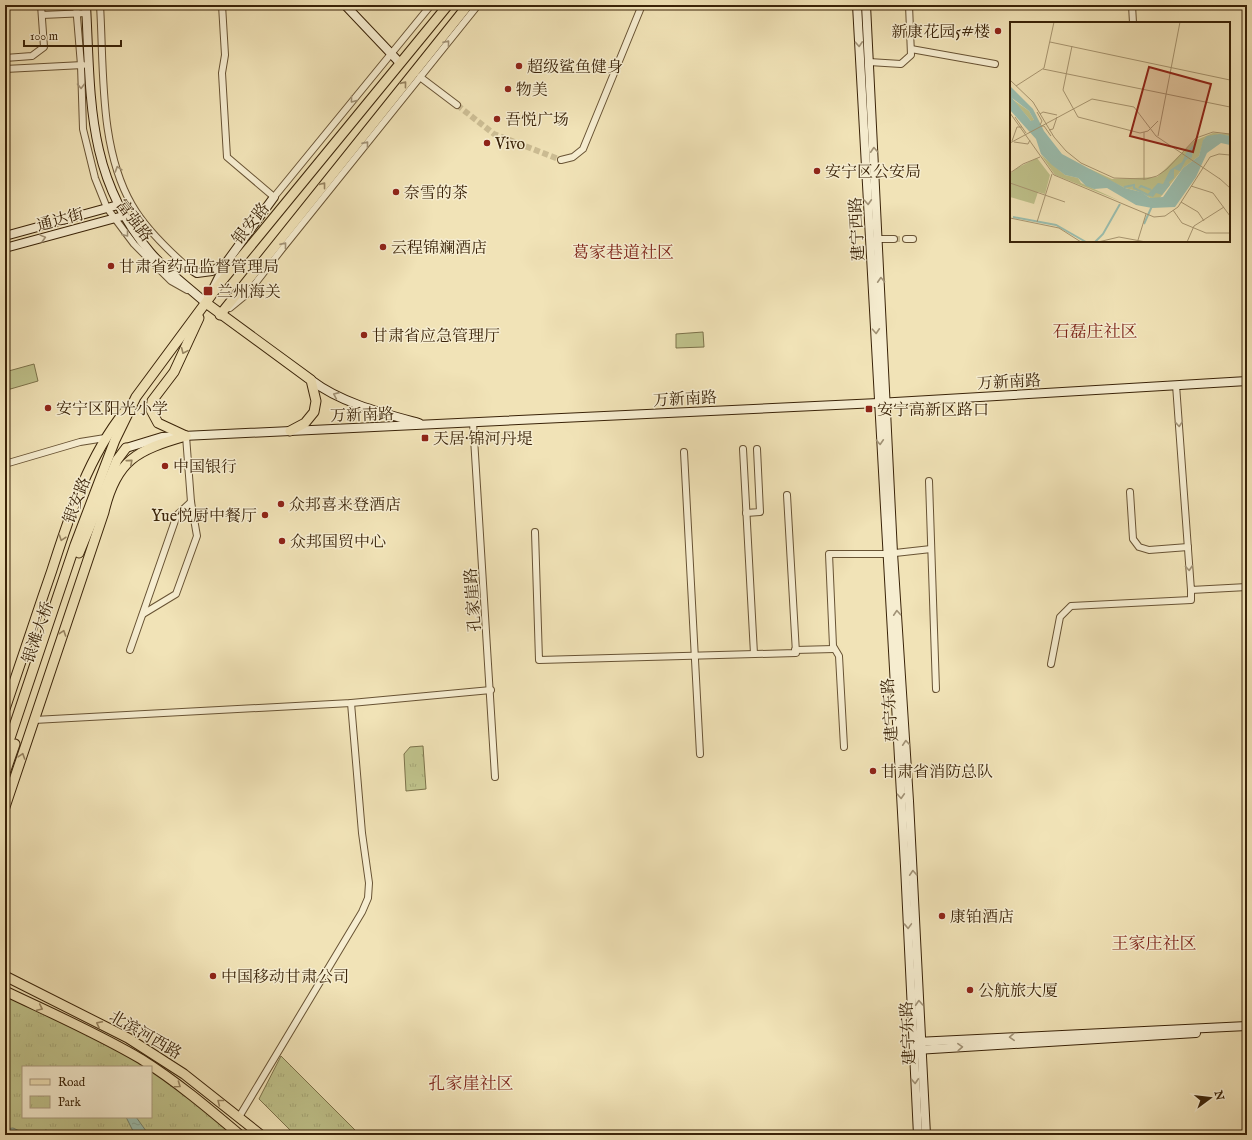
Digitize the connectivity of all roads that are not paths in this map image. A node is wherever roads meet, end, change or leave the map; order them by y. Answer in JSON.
{"nodes":[{"id":1,"x":41,"y":5,"type":"edge"},
{"id":2,"x":76,"y":5,"type":"edge"},
{"id":3,"x":100,"y":5,"type":"edge"},
{"id":4,"x":222,"y":5,"type":"edge"},
{"id":5,"x":345,"y":5,"type":"edge"},
{"id":6,"x":431,"y":5,"type":"edge"},
{"id":7,"x":448,"y":5,"type":"edge"},
{"id":8,"x":468,"y":5,"type":"edge"},
{"id":9,"x":478,"y":5,"type":"edge"},
{"id":10,"x":642,"y":5,"type":"edge"},
{"id":11,"x":857,"y":5,"type":"edge"},
{"id":12,"x":866,"y":5,"type":"edge"},
{"id":13,"x":909,"y":5,"type":"edge"},
{"id":14,"x":1132,"y":5,"type":"edge"},
{"id":15,"x":87,"y":9,"type":"edge"},
{"id":16,"x":76,"y":14,"type":"junction"},
{"id":17,"x":42,"y":15,"type":"junction"},
{"id":18,"x":1133,"y":22,"type":"edge"},
{"id":19,"x":911,"y":49,"type":"junction"},
{"id":20,"x":390,"y":54,"type":"junction"},
{"id":21,"x":5,"y":58,"type":"edge"},
{"id":22,"x":869,"y":62,"type":"junction"},
{"id":23,"x":400,"y":63,"type":"junction"},
{"id":24,"x":995,"y":64,"type":"dead end"},
{"id":25,"x":85,"y":65,"type":"junction"},
{"id":26,"x":5,"y":69,"type":"edge"},
{"id":27,"x":420,"y":77,"type":"junction"},
{"id":28,"x":457,"y":105,"type":"tunnel mouth"},
{"id":29,"x":561,"y":160,"type":"tunnel mouth"},
{"id":30,"x":274,"y":197,"type":"junction"},
{"id":31,"x":132,"y":205,"type":"junction"},
{"id":32,"x":107,"y":208,"type":"junction"},
{"id":33,"x":120,"y":211,"type":"junction"},
{"id":34,"x":113,"y":218,"type":"junction"},
{"id":35,"x":5,"y":236,"type":"edge"},
{"id":36,"x":894,"y":239,"type":"tunnel mouth"},
{"id":37,"x":879,"y":240,"type":"junction"},
{"id":38,"x":5,"y":248,"type":"edge"},
{"id":39,"x":226,"y":263,"type":"junction"},
{"id":40,"x":185,"y":265,"type":"joint"},
{"id":41,"x":206,"y":303,"type":"junction"},
{"id":42,"x":220,"y":315,"type":"junction"},
{"id":43,"x":311,"y":380,"type":"junction"},
{"id":44,"x":1247,"y":381,"type":"edge"},
{"id":45,"x":1176,"y":385,"type":"junction"},
{"id":46,"x":136,"y":397,"type":"junction"},
{"id":47,"x":882,"y":403,"type":"junction"},
{"id":48,"x":473,"y":422,"type":"junction"},
{"id":49,"x":426,"y":425,"type":"junction"},
{"id":50,"x":290,"y":431,"type":"junction"},
{"id":51,"x":186,"y":436,"type":"junction"},
{"id":52,"x":106,"y":438,"type":"junction"},
{"id":53,"x":126,"y":448,"type":"joint"},
{"id":54,"x":757,"y":449,"type":"dead end"},
{"id":55,"x":743,"y":450,"type":"dead end"},
{"id":56,"x":684,"y":452,"type":"dead end"},
{"id":57,"x":5,"y":464,"type":"edge"},
{"id":58,"x":928,"y":481,"type":"dead end"},
{"id":59,"x":1130,"y":492,"type":"dead end"},
{"id":60,"x":787,"y":495,"type":"dead end"},
{"id":61,"x":191,"y":502,"type":"junction"},
{"id":62,"x":746,"y":512,"type":"junction"},
{"id":63,"x":535,"y":532,"type":"dead end"},
{"id":64,"x":78,"y":546,"type":"junction"},
{"id":65,"x":1188,"y":547,"type":"junction"},
{"id":66,"x":931,"y":549,"type":"junction"},
{"id":67,"x":890,"y":553,"type":"junction"},
{"id":68,"x":1247,"y":587,"type":"edge"},
{"id":69,"x":1191,"y":590,"type":"junction"},
{"id":70,"x":142,"y":614,"type":"junction"},
{"id":71,"x":834,"y":649,"type":"junction"},
{"id":72,"x":130,"y":650,"type":"dead end"},
{"id":73,"x":795,"y":650,"type":"junction"},
{"id":74,"x":754,"y":654,"type":"junction"},
{"id":75,"x":695,"y":656,"type":"junction"},
{"id":76,"x":1051,"y":664,"type":"dead end"},
{"id":77,"x":936,"y":689,"type":"dead end"},
{"id":78,"x":491,"y":690,"type":"junction"},
{"id":79,"x":351,"y":703,"type":"junction"},
{"id":80,"x":5,"y":708,"type":"edge"},
{"id":81,"x":34,"y":720,"type":"junction"},
{"id":82,"x":844,"y":747,"type":"dead end"},
{"id":83,"x":5,"y":753,"type":"edge"},
{"id":84,"x":700,"y":754,"type":"dead end"},
{"id":85,"x":5,"y":773,"type":"edge"},
{"id":86,"x":495,"y":777,"type":"dead end"},
{"id":87,"x":5,"y":807,"type":"edge"},
{"id":88,"x":5,"y":976,"type":"edge"},
{"id":89,"x":5,"y":992,"type":"edge"},
{"id":90,"x":1247,"y":1026,"type":"edge"},
{"id":91,"x":1247,"y":1031,"type":"edge"},
{"id":92,"x":917,"y":1046,"type":"junction"},
{"id":93,"x":151,"y":1066,"type":"edge"},
{"id":94,"x":152,"y":1067,"type":"edge"},
{"id":95,"x":239,"y":1117,"type":"junction"},
{"id":96,"x":240,"y":1135,"type":"edge"},
{"id":97,"x":261,"y":1135,"type":"edge"},
{"id":98,"x":918,"y":1135,"type":"edge"},
{"id":99,"x":926,"y":1135,"type":"edge"}],
"edges":[{"from":1,"to":17,"type":"street"},
{"from":2,"to":16,"type":"street","name":"富强路"},
{"from":31,"to":3,"type":"street","name":"富强路","one_way":true},
{"from":4,"to":30,"type":"street"},
{"from":5,"to":20,"type":"main road"},
{"from":6,"to":20,"type":"street"},
{"from":7,"to":23,"type":"main road","name":"银安路"},
{"from":42,"to":8,"type":"main road","name":"银安路","one_way":true},
{"from":27,"to":9,"type":"street","one_way":true},
{"from":10,"to":29,"type":"street"},
{"from":11,"to":47,"type":"main road","name":"建宁西路","one_way":true},
{"from":12,"to":22,"type":"main road","name":"建宁西路"},
{"from":13,"to":19,"type":"street"},
{"from":14,"to":18,"type":"street"},
{"from":15,"to":16,"type":"street"},
{"from":15,"to":25,"type":"main road","name":"富强路"},
{"from":16,"to":17,"type":"street"},
{"from":16,"to":25,"type":"street","name":"富强路"},
{"from":17,"to":21,"type":"street"},
{"from":19,"to":22,"type":"street"},
{"from":19,"to":24,"type":"street"},
{"from":20,"to":23,"type":"main road"},
{"from":20,"to":30,"type":"street","one_way":true},
{"from":37,"to":22,"type":"main road","name":"建宁西路","one_way":true},
{"from":23,"to":41,"type":"main road","name":"银安路"},
{"from":25,"to":26,"type":"street"},
{"from":25,"to":32,"type":"street","name":"富强路","one_way":true},
{"from":25,"to":33,"type":"main road","name":"富强路"},
{"from":27,"to":28,"type":"street"},
{"from":42,"to":27,"type":"street","one_way":true},
{"from":30,"to":39,"type":"main road"},
{"from":31,"to":33,"type":"street"},
{"from":31,"to":40,"type":"street","name":"富强路"},
{"from":32,"to":33,"type":"main road","name":"通达街"},
{"from":32,"to":34,"type":"street","name":"富强路"},
{"from":32,"to":35,"type":"main road","name":"通达街"},
{"from":33,"to":34,"type":"main road","name":"通达街"},
{"from":33,"to":41,"type":"main road","name":"富强路"},
{"from":38,"to":34,"type":"main road","name":"通达街","one_way":true},
{"from":34,"to":41,"type":"street","name":"富强路","one_way":true},
{"from":36,"to":37,"type":"street"},
{"from":47,"to":37,"type":"main road","name":"建宁西路","one_way":true},
{"from":39,"to":40,"type":"main road"},
{"from":39,"to":41,"type":"main road"},
{"from":41,"to":42,"type":"main road"},
{"from":41,"to":46,"type":"main road","name":"银安路"},
{"from":41,"to":51,"type":"main road","one_way":true},
{"from":42,"to":43,"type":"main road"},
{"from":49,"to":43,"type":"main road","one_way":true},
{"from":43,"to":50,"type":"main road"},
{"from":44,"to":45,"type":"main road","name":"万新南路"},
{"from":45,"to":47,"type":"main road","name":"万新南路"},
{"from":45,"to":65,"type":"street","one_way":true},
{"from":46,"to":52,"type":"main road"},
{"from":46,"to":64,"type":"main road","name":"银安路"},
{"from":47,"to":48,"type":"main road","name":"万新南路"},
{"from":47,"to":67,"type":"main road","name":"建宁东路"},
{"from":48,"to":49,"type":"main road","name":"万新南路"},
{"from":48,"to":78,"type":"street","name":"孔家崖路"},
{"from":49,"to":50,"type":"main road","name":"万新南路"},
{"from":50,"to":51,"type":"main road","name":"万新南路"},
{"from":51,"to":53,"type":"main road","name":"万新南路"},
{"from":51,"to":61,"type":"street"},
{"from":81,"to":51,"type":"main road","one_way":true},
{"from":52,"to":57,"type":"street"},
{"from":52,"to":80,"type":"main road","one_way":true},
{"from":53,"to":64,"type":"main road","name":"银安路"},
{"from":54,"to":62,"type":"street"},
{"from":55,"to":62,"type":"street"},
{"from":56,"to":75,"type":"street"},
{"from":58,"to":66,"type":"street"},
{"from":59,"to":65,"type":"street"},
{"from":60,"to":73,"type":"street"},
{"from":61,"to":70,"type":"street"},
{"from":61,"to":70,"type":"street"},
{"from":62,"to":74,"type":"street"},
{"from":63,"to":75,"type":"street"},
{"from":64,"to":83,"type":"main road","name":"银滩大桥"},
{"from":64,"to":85,"type":"main road","name":"银滩大桥"},
{"from":65,"to":69,"type":"street","one_way":true},
{"from":66,"to":67,"type":"street"},
{"from":66,"to":77,"type":"street"},
{"from":67,"to":71,"type":"street"},
{"from":67,"to":92,"type":"main road","name":"建宁东路"},
{"from":68,"to":69,"type":"street"},
{"from":69,"to":76,"type":"street"},
{"from":70,"to":72,"type":"street"},
{"from":71,"to":73,"type":"street"},
{"from":71,"to":82,"type":"street"},
{"from":73,"to":74,"type":"street"},
{"from":74,"to":75,"type":"street"},
{"from":75,"to":84,"type":"street"},
{"from":78,"to":79,"type":"street"},
{"from":78,"to":86,"type":"street","name":"孔家崖路"},
{"from":79,"to":81,"type":"street"},
{"from":79,"to":95,"type":"street"},
{"from":87,"to":81,"type":"main road","one_way":true},
{"from":95,"to":88,"type":"main road","name":"北滨河西路","one_way":true},
{"from":89,"to":93,"type":"main road","name":"北滨河西路","one_way":true},
{"from":90,"to":92,"type":"main road","one_way":true},
{"from":92,"to":91,"type":"main road","one_way":true},
{"from":92,"to":98,"type":"main road","name":"建宁东路","one_way":true},
{"from":92,"to":99,"type":"main road","name":"建宁东路"},
{"from":94,"to":96,"type":"main road","name":"北滨河西路","one_way":true},
{"from":95,"to":97,"type":"main road","name":"北滨河西路"}]}
